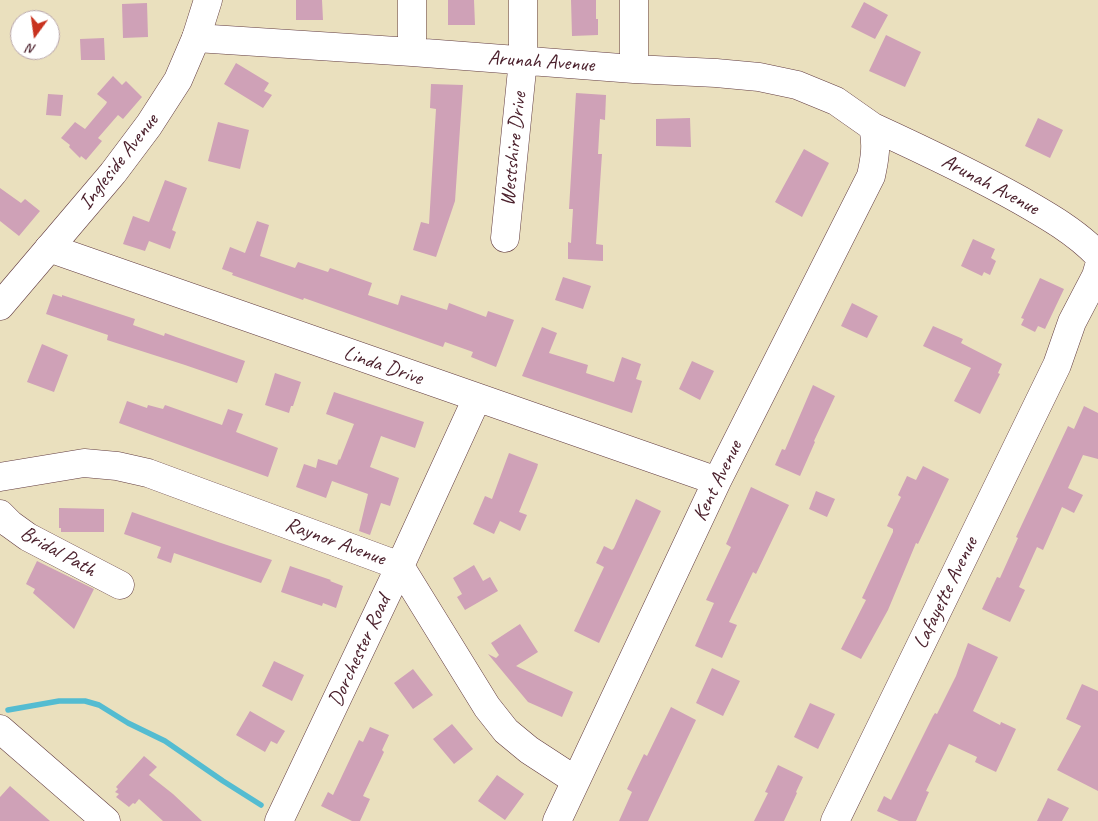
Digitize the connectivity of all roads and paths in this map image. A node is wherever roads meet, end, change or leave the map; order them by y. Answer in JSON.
{"nodes":[{"id":1,"x":208,"y":0,"type":"edge"},
{"id":2,"x":412,"y":0,"type":"edge"},
{"id":3,"x":523,"y":0,"type":"edge"},
{"id":4,"x":634,"y":0,"type":"edge"},
{"id":5,"x":196,"y":38,"type":"junction"},
{"id":6,"x":412,"y":52,"type":"junction"},
{"id":7,"x":523,"y":60,"type":"junction"},
{"id":8,"x":634,"y":69,"type":"junction"},
{"id":9,"x":874,"y":134,"type":"junction"},
{"id":10,"x":505,"y":238,"type":"dead end"},
{"id":11,"x":50,"y":248,"type":"junction"},
{"id":12,"x":1098,"y":255,"type":"edge"},
{"id":13,"x":1098,"y":269,"type":"edge"},
{"id":14,"x":0,"y":306,"type":"edge"},
{"id":15,"x":476,"y":398,"type":"junction"},
{"id":16,"x":0,"y":477,"type":"edge"},
{"id":17,"x":717,"y":481,"type":"junction"},
{"id":18,"x":0,"y":514,"type":"edge"},
{"id":19,"x":400,"y":566,"type":"junction"},
{"id":20,"x":120,"y":585,"type":"dead end"},
{"id":21,"x":0,"y":729,"type":"edge"},
{"id":22,"x":575,"y":780,"type":"junction"},
{"id":23,"x":106,"y":821,"type":"edge"},
{"id":24,"x":279,"y":821,"type":"edge"},
{"id":25,"x":557,"y":821,"type":"edge"},
{"id":26,"x":835,"y":821,"type":"edge"}],
"edges":[{"from":1,"to":5,"type":"street","name":"Ingleside Avenue"},
{"from":2,"to":6,"type":"street"},
{"from":3,"to":7,"type":"street","name":"Westshire Drive"},
{"from":4,"to":8,"type":"street"},
{"from":5,"to":6,"type":"street","name":"Arunah Avenue"},
{"from":5,"to":11,"type":"street","name":"Ingleside Avenue"},
{"from":6,"to":7,"type":"street","name":"Arunah Avenue"},
{"from":7,"to":8,"type":"street","name":"Arunah Avenue"},
{"from":7,"to":10,"type":"street","name":"Westshire Drive"},
{"from":8,"to":9,"type":"street","name":"Arunah Avenue"},
{"from":9,"to":12,"type":"street","name":"Arunah Avenue"},
{"from":9,"to":17,"type":"street","name":"Kent Avenue"},
{"from":11,"to":14,"type":"street","name":"Ingleside Avenue"},
{"from":11,"to":15,"type":"street","name":"Linda Drive"},
{"from":13,"to":26,"type":"street","name":"Lafayette Avenue"},
{"from":15,"to":17,"type":"street","name":"Linda Drive"},
{"from":15,"to":19,"type":"street","name":"Dorchester Road"},
{"from":16,"to":19,"type":"street","name":"Raynor Avenue"},
{"from":17,"to":22,"type":"street","name":"Kent Avenue"},
{"from":18,"to":20,"type":"street","name":"Bridal Path"},
{"from":19,"to":22,"type":"street","name":"Raynor Avenue"},
{"from":19,"to":24,"type":"street","name":"Dorchester Road"},
{"from":21,"to":23,"type":"street"},
{"from":22,"to":25,"type":"street","name":"Kent Avenue"}]}
